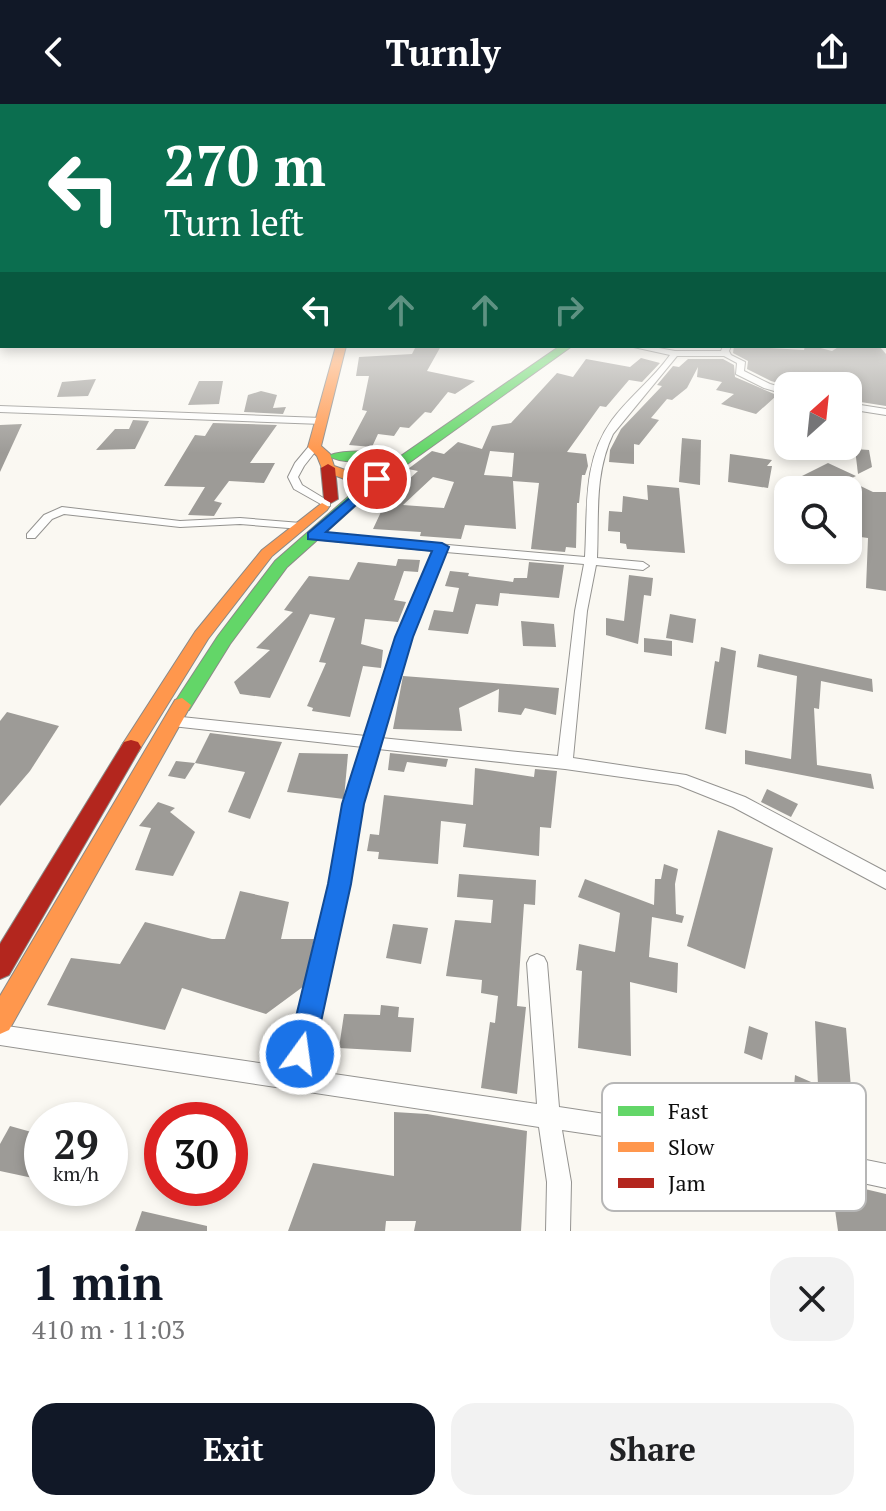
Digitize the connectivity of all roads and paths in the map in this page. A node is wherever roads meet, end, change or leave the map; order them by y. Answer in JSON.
{"nodes":[{"id":1,"x":340,"y":349,"type":"edge"},
{"id":2,"x":548,"y":349,"type":"edge"},
{"id":3,"x":563,"y":349,"type":"edge"},
{"id":4,"x":649,"y":349,"type":"edge"},
{"id":5,"x":727,"y":350,"type":"edge"},
{"id":6,"x":675,"y":353,"type":"junction"},
{"id":7,"x":774,"y":387,"type":"edge"},
{"id":8,"x":862,"y":408,"type":"edge"},
{"id":9,"x":0,"y":409,"type":"edge"},
{"id":10,"x":886,"y":412,"type":"edge"},
{"id":11,"x":322,"y":421,"type":"junction"},
{"id":12,"x":387,"y":453,"type":"junction"},
{"id":13,"x":326,"y":457,"type":"junction"},
{"id":14,"x":366,"y":478,"type":"junction"},
{"id":15,"x":329,"y":501,"type":"junction"},
{"id":16,"x":307,"y":531,"type":"junction"},
{"id":17,"x":31,"y":536,"type":"dead end"},
{"id":18,"x":442,"y":547,"type":"junction"},
{"id":19,"x":591,"y":561,"type":"junction"},
{"id":20,"x":643,"y":566,"type":"dead end"},
{"id":21,"x":172,"y":721,"type":"junction"},
{"id":22,"x":371,"y":742,"type":"junction"},
{"id":23,"x":565,"y":763,"type":"junction"},
{"id":24,"x":886,"y":881,"type":"edge"},
{"id":25,"x":537,"y":963,"type":"dead end"},
{"id":26,"x":0,"y":967,"type":"edge"},
{"id":27,"x":0,"y":1021,"type":"edge"},
{"id":28,"x":0,"y":1035,"type":"edge"},
{"id":29,"x":294,"y":1079,"type":"junction"},
{"id":30,"x":549,"y":1117,"type":"junction"},
{"id":31,"x":602,"y":1125,"type":"edge"},
{"id":32,"x":866,"y":1172,"type":"edge"},
{"id":33,"x":886,"y":1176,"type":"edge"},
{"id":34,"x":558,"y":1231,"type":"edge"}],
"edges":[{"from":1,"to":11,"type":"main road"},
{"from":2,"to":12,"type":"main road"},
{"from":3,"to":14,"type":"main road"},
{"from":4,"to":6,"type":"street"},
{"from":5,"to":6,"type":"street"},
{"from":5,"to":7,"type":"street"},
{"from":6,"to":19,"type":"street"},
{"from":8,"to":10,"type":"street"},
{"from":9,"to":11,"type":"street"},
{"from":11,"to":13,"type":"main road"},
{"from":12,"to":13,"type":"main road"},
{"from":12,"to":14,"type":"main road"},
{"from":13,"to":14,"type":"main road"},
{"from":13,"to":15,"type":"main road"},
{"from":13,"to":15,"type":"street"},
{"from":14,"to":15,"type":"main road"},
{"from":14,"to":16,"type":"main road"},
{"from":15,"to":16,"type":"main road"},
{"from":16,"to":17,"type":"street"},
{"from":16,"to":18,"type":"street"},
{"from":16,"to":21,"type":"main road"},
{"from":16,"to":26,"type":"main road"},
{"from":18,"to":19,"type":"street"},
{"from":18,"to":22,"type":"street"},
{"from":19,"to":20,"type":"street"},
{"from":19,"to":23,"type":"street"},
{"from":21,"to":22,"type":"street"},
{"from":21,"to":27,"type":"main road"},
{"from":22,"to":23,"type":"street"},
{"from":22,"to":29,"type":"street"},
{"from":23,"to":24,"type":"street"},
{"from":25,"to":30,"type":"street"},
{"from":28,"to":29,"type":"street"},
{"from":29,"to":30,"type":"street"},
{"from":30,"to":31,"type":"street"},
{"from":30,"to":34,"type":"street"},
{"from":32,"to":33,"type":"street"}]}
